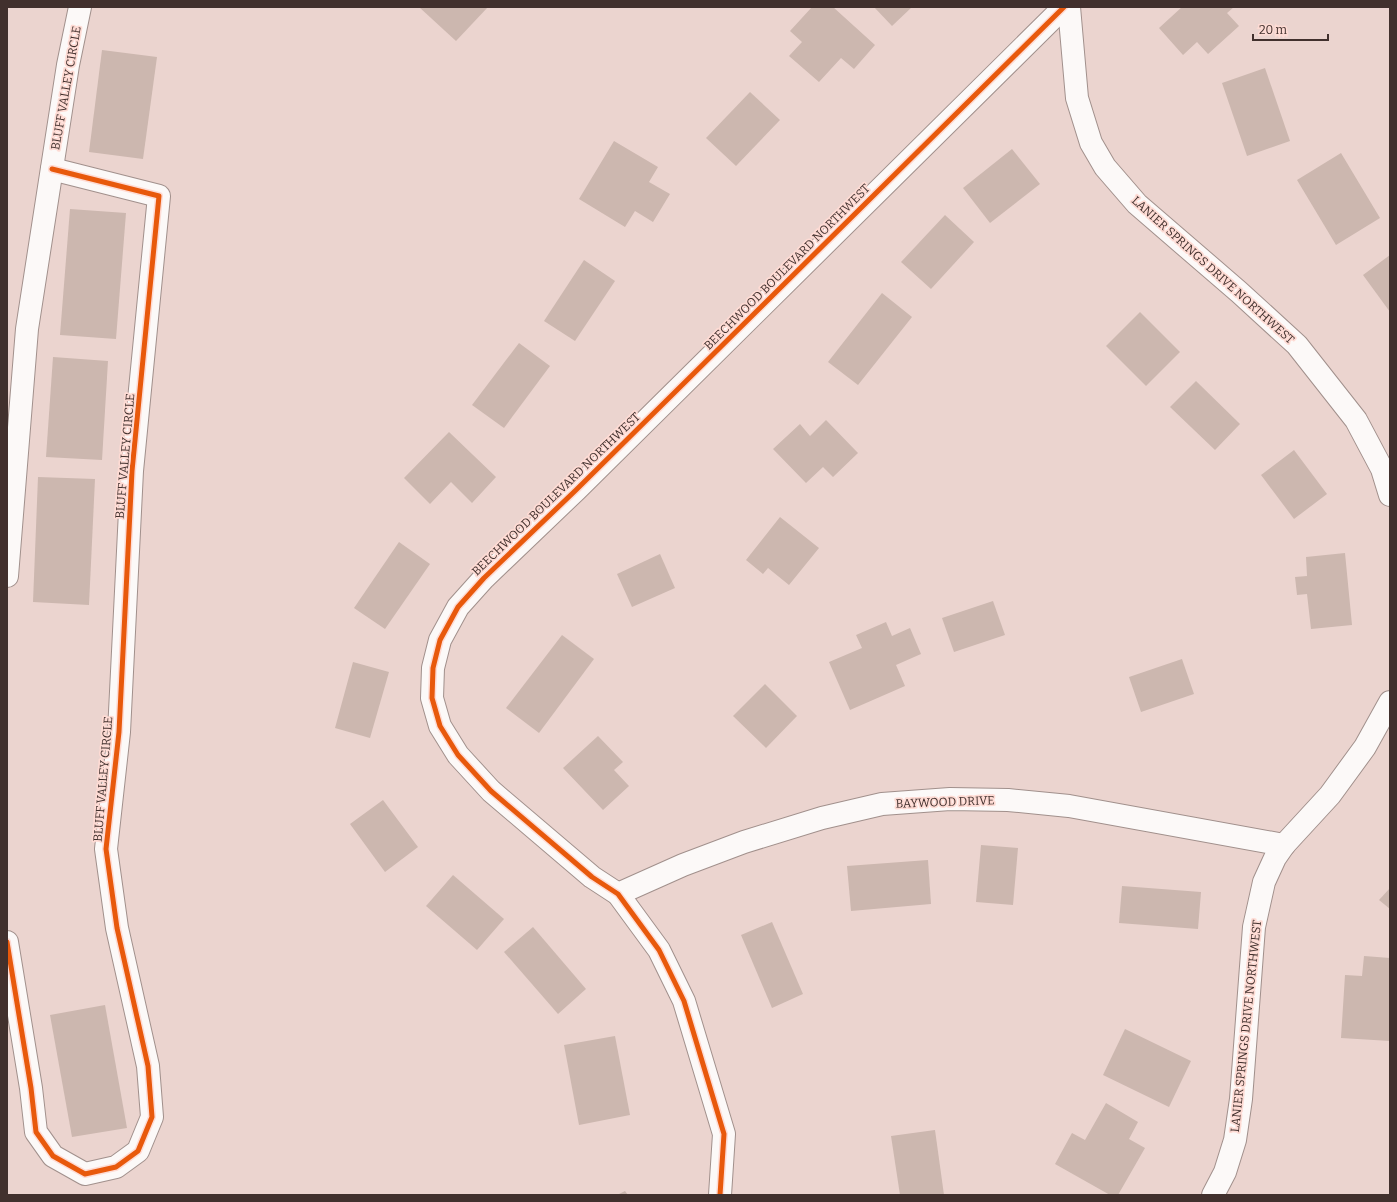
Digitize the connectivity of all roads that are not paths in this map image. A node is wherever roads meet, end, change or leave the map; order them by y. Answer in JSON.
{"nodes":[{"id":1,"x":80,"y":7,"type":"edge"},
{"id":2,"x":1064,"y":7,"type":"edge"},
{"id":3,"x":1069,"y":7,"type":"edge"},
{"id":4,"x":52,"y":169,"type":"junction"},
{"id":5,"x":1390,"y":495,"type":"edge"},
{"id":6,"x":7,"y":576,"type":"edge"},
{"id":7,"x":1390,"y":702,"type":"edge"},
{"id":8,"x":1284,"y":845,"type":"junction"},
{"id":9,"x":618,"y":894,"type":"junction"},
{"id":10,"x":7,"y":942,"type":"edge"},
{"id":11,"x":720,"y":1195,"type":"edge"},
{"id":12,"x":1213,"y":1195,"type":"edge"}],
"edges":[{"from":1,"to":4,"type":"street","name":"BLUFF VALLEY CIRCLE"},
{"from":2,"to":9,"type":"street","name":"BEECHWOOD BOULEVARD NORTHWEST"},
{"from":3,"to":5,"type":"street","name":"LANIER SPRINGS DRIVE NORTHWEST"},
{"from":4,"to":6,"type":"street","name":"BLUFF VALLEY CIRCLE"},
{"from":4,"to":10,"type":"street","name":"BLUFF VALLEY CIRCLE"},
{"from":7,"to":8,"type":"street","name":"LANIER SPRINGS DRIVE NORTHWEST"},
{"from":8,"to":9,"type":"street","name":"BAYWOOD DRIVE"},
{"from":8,"to":12,"type":"street","name":"LANIER SPRINGS DRIVE NORTHWEST"},
{"from":9,"to":11,"type":"street","name":"BEECHWOOD BOULEVARD NORTHWEST"}]}
